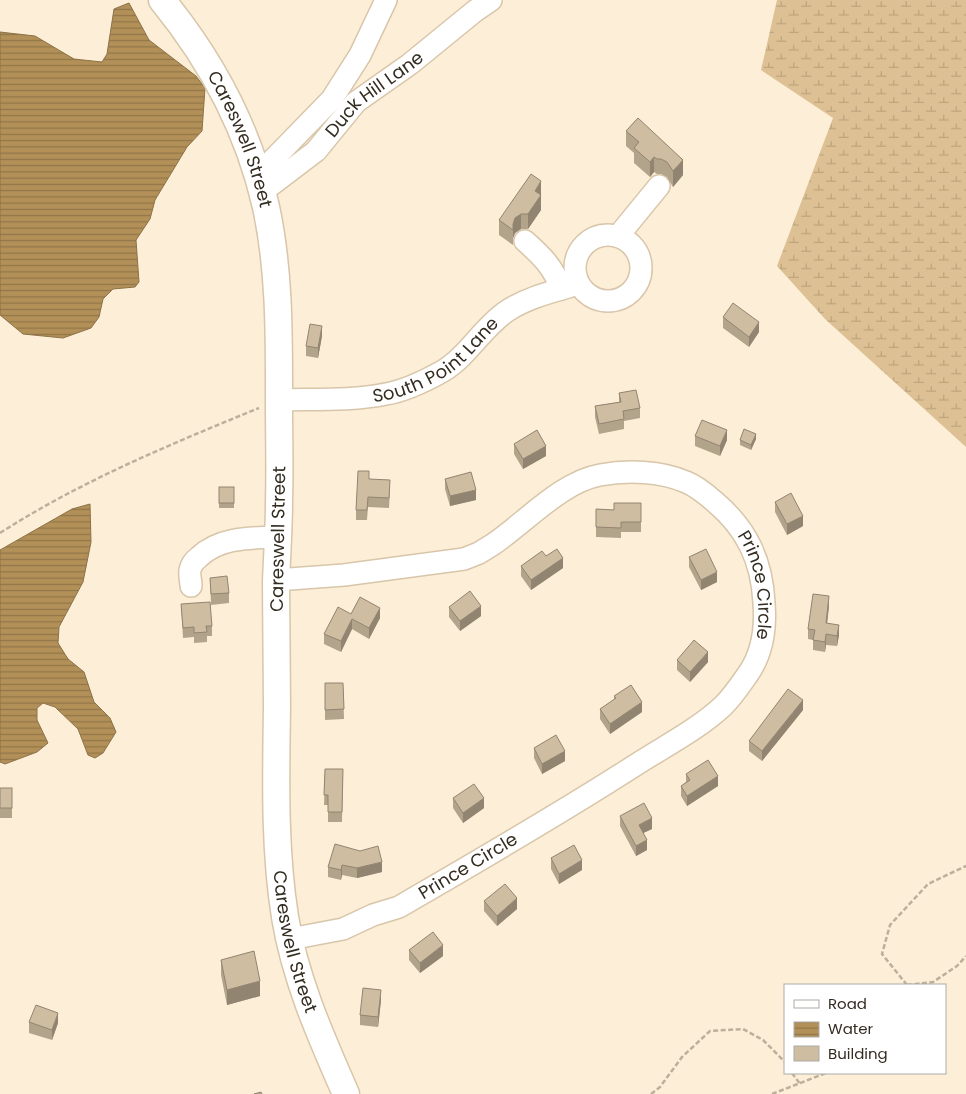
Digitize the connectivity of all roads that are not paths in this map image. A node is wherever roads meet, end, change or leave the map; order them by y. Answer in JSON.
{"nodes":[{"id":1,"x":162,"y":0,"type":"edge"},
{"id":2,"x":386,"y":0,"type":"edge"},
{"id":3,"x":491,"y":0,"type":"edge"},
{"id":4,"x":260,"y":184,"type":"junction"},
{"id":5,"x":659,"y":186,"type":"dead end"},
{"id":6,"x":620,"y":237,"type":"junction"},
{"id":7,"x":525,"y":241,"type":"dead end"},
{"id":8,"x":570,"y":287,"type":"junction"},
{"id":9,"x":279,"y":400,"type":"junction"},
{"id":10,"x":278,"y":537,"type":"junction"},
{"id":11,"x":276,"y":580,"type":"junction"},
{"id":12,"x":191,"y":586,"type":"dead end"},
{"id":13,"x":290,"y":938,"type":"junction"},
{"id":14,"x":346,"y":1094,"type":"edge"}],
"edges":[{"from":1,"to":4,"type":"main road","name":"Careswell Street"},
{"from":2,"to":4,"type":"street"},
{"from":3,"to":4,"type":"street","name":"Duck Hill Lane"},
{"from":4,"to":9,"type":"main road","name":"Careswell Street"},
{"from":5,"to":6,"type":"street"},
{"from":6,"to":8,"type":"street"},
{"from":6,"to":8,"type":"street"},
{"from":7,"to":8,"type":"street"},
{"from":8,"to":9,"type":"street","name":"South Point Lane"},
{"from":9,"to":10,"type":"main road","name":"Careswell Street"},
{"from":10,"to":11,"type":"main road","name":"Careswell Street"},
{"from":10,"to":12,"type":"street"},
{"from":11,"to":13,"type":"main road","name":"Careswell Street"},
{"from":11,"to":13,"type":"street","name":"Prince Circle"},
{"from":13,"to":14,"type":"main road","name":"Careswell Street"}]}
